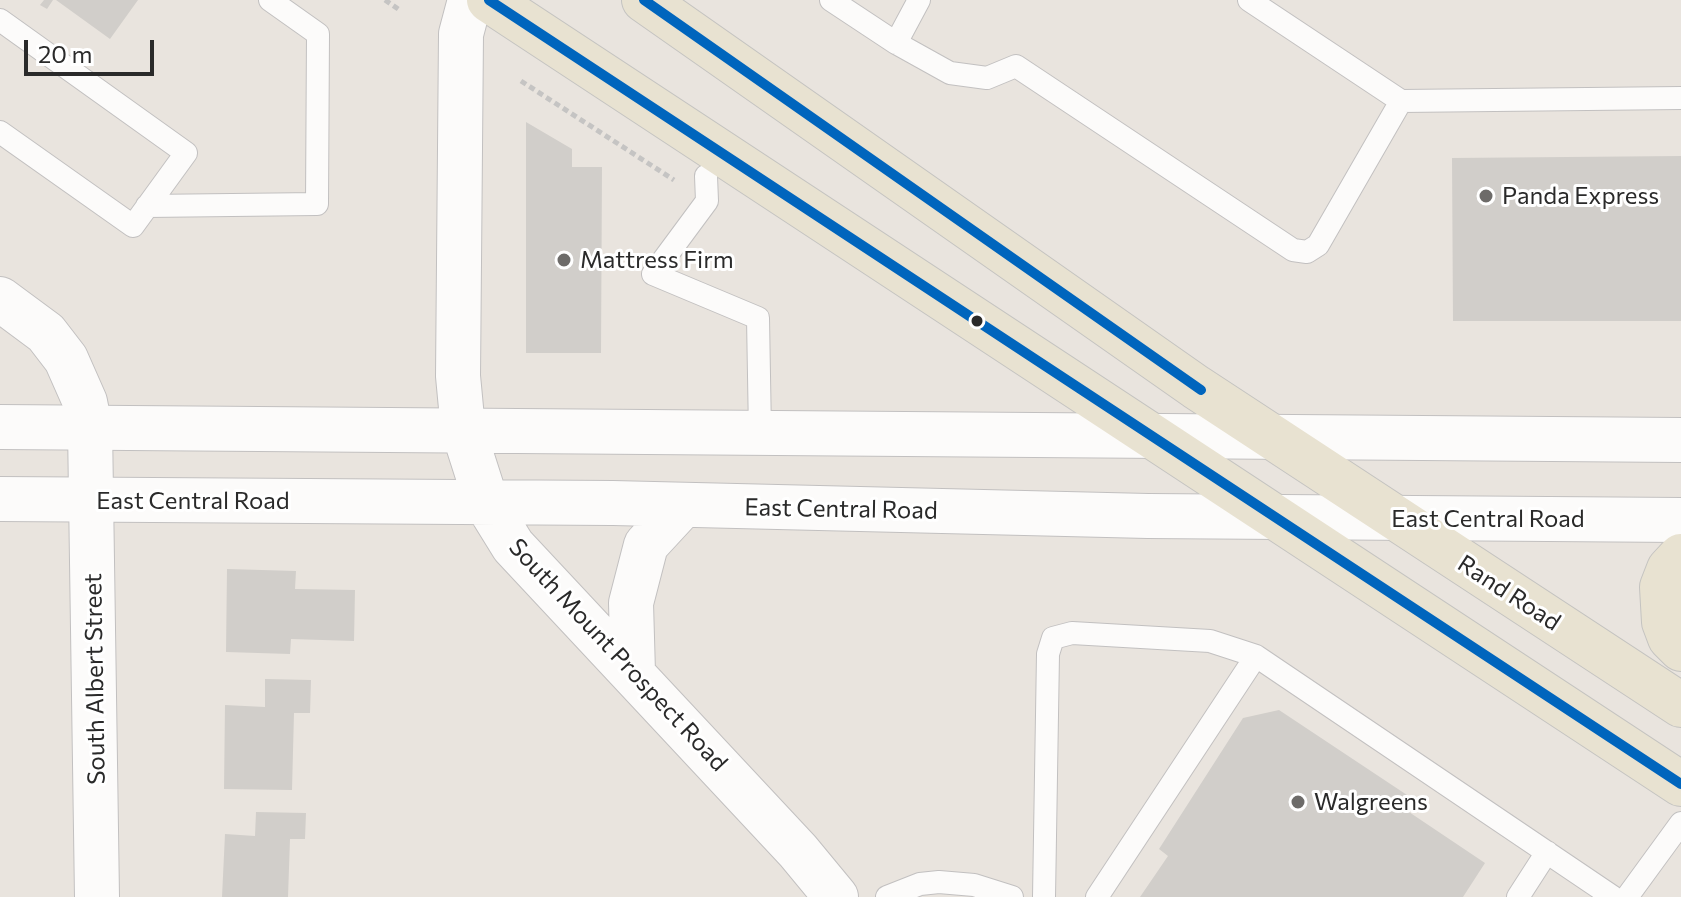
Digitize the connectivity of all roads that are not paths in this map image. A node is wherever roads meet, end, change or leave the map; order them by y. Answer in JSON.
{"nodes":[{"id":1,"x":270,"y":0,"type":"edge"},
{"id":2,"x":470,"y":0,"type":"edge"},
{"id":3,"x":489,"y":0,"type":"edge"},
{"id":4,"x":644,"y":0,"type":"edge"},
{"id":5,"x":831,"y":0,"type":"edge"},
{"id":6,"x":919,"y":0,"type":"edge"},
{"id":7,"x":1249,"y":0,"type":"edge"},
{"id":8,"x":0,"y":20,"type":"edge"},
{"id":9,"x":896,"y":43,"type":"junction"},
{"id":10,"x":1681,"y":98,"type":"edge"},
{"id":11,"x":1401,"y":101,"type":"junction"},
{"id":12,"x":0,"y":132,"type":"edge"},
{"id":13,"x":706,"y":176,"type":"dead end"},
{"id":14,"x":147,"y":206,"type":"junction"},
{"id":15,"x":0,"y":299,"type":"edge"},
{"id":16,"x":0,"y":427,"type":"edge"},
{"id":17,"x":463,"y":429,"type":"junction"},
{"id":18,"x":760,"y":433,"type":"junction"},
{"id":19,"x":1151,"y":436,"type":"junction"},
{"id":20,"x":1271,"y":437,"type":"junction"},
{"id":21,"x":1681,"y":440,"type":"edge"},
{"id":22,"x":92,"y":463,"type":"junction"},
{"id":23,"x":0,"y":499,"type":"edge"},
{"id":24,"x":487,"y":504,"type":"junction"},
{"id":25,"x":683,"y":505,"type":"junction"},
{"id":26,"x":1275,"y":517,"type":"junction"},
{"id":27,"x":1394,"y":518,"type":"junction"},
{"id":28,"x":1681,"y":520,"type":"edge"},
{"id":29,"x":1681,"y":556,"type":"edge"},
{"id":30,"x":1681,"y":649,"type":"edge"},
{"id":31,"x":1256,"y":656,"type":"junction"},
{"id":32,"x":633,"y":673,"type":"junction"},
{"id":33,"x":1681,"y":705,"type":"edge"},
{"id":34,"x":1681,"y":784,"type":"edge"},
{"id":35,"x":1681,"y":823,"type":"edge"},
{"id":36,"x":1547,"y":852,"type":"junction"},
{"id":37,"x":97,"y":897,"type":"edge"},
{"id":38,"x":836,"y":897,"type":"edge"},
{"id":39,"x":887,"y":897,"type":"edge"},
{"id":40,"x":1012,"y":897,"type":"edge"},
{"id":41,"x":1044,"y":897,"type":"edge"},
{"id":42,"x":1097,"y":897,"type":"edge"},
{"id":43,"x":1518,"y":897,"type":"edge"},
{"id":44,"x":1613,"y":897,"type":"edge"},
{"id":45,"x":1627,"y":897,"type":"edge"}],
"edges":[{"from":1,"to":14,"type":"lane"},
{"from":2,"to":17,"type":"main road","name":"South Mount Prospect Road"},
{"from":3,"to":19,"type":"main road"},
{"from":4,"to":20,"type":"main road","name":"Rand Road"},
{"from":5,"to":9,"type":"lane"},
{"from":6,"to":9,"type":"lane"},
{"from":7,"to":11,"type":"lane"},
{"from":8,"to":14,"type":"lane"},
{"from":9,"to":11,"type":"lane"},
{"from":10,"to":11,"type":"lane"},
{"from":12,"to":14,"type":"lane"},
{"from":13,"to":18,"type":"lane"},
{"from":15,"to":22,"type":"main road","name":"South Albert Street"},
{"from":16,"to":22,"type":"main road","name":"East Central Road"},
{"from":17,"to":18,"type":"main road","name":"East Central Road"},
{"from":17,"to":22,"type":"main road","name":"East Central Road"},
{"from":17,"to":24,"type":"main road","name":"South Mount Prospect Road"},
{"from":18,"to":19,"type":"main road","name":"East Central Road"},
{"from":19,"to":20,"type":"main road","name":"East Central Road"},
{"from":19,"to":26,"type":"main road"},
{"from":20,"to":21,"type":"main road","name":"East Central Road"},
{"from":20,"to":27,"type":"main road","name":"Rand Road"},
{"from":22,"to":23,"type":"main road","name":"East Central Road"},
{"from":22,"to":24,"type":"main road","name":"East Central Road"},
{"from":22,"to":37,"type":"main road","name":"South Albert Street"},
{"from":24,"to":25,"type":"main road","name":"East Central Road"},
{"from":24,"to":32,"type":"main road","name":"South Mount Prospect Road"},
{"from":25,"to":26,"type":"main road","name":"East Central Road"},
{"from":25,"to":32,"type":"main road"},
{"from":26,"to":27,"type":"main road","name":"East Central Road"},
{"from":26,"to":34,"type":"main road"},
{"from":27,"to":28,"type":"main road","name":"East Central Road"},
{"from":27,"to":33,"type":"main road","name":"Rand Road"},
{"from":29,"to":30,"type":"main road"},
{"from":31,"to":36,"type":"lane"},
{"from":31,"to":41,"type":"lane"},
{"from":31,"to":42,"type":"lane"},
{"from":32,"to":38,"type":"main road","name":"South Mount Prospect Road"},
{"from":35,"to":45,"type":"lane"},
{"from":36,"to":43,"type":"lane"},
{"from":36,"to":44,"type":"lane"},
{"from":39,"to":40,"type":"lane"}]}
